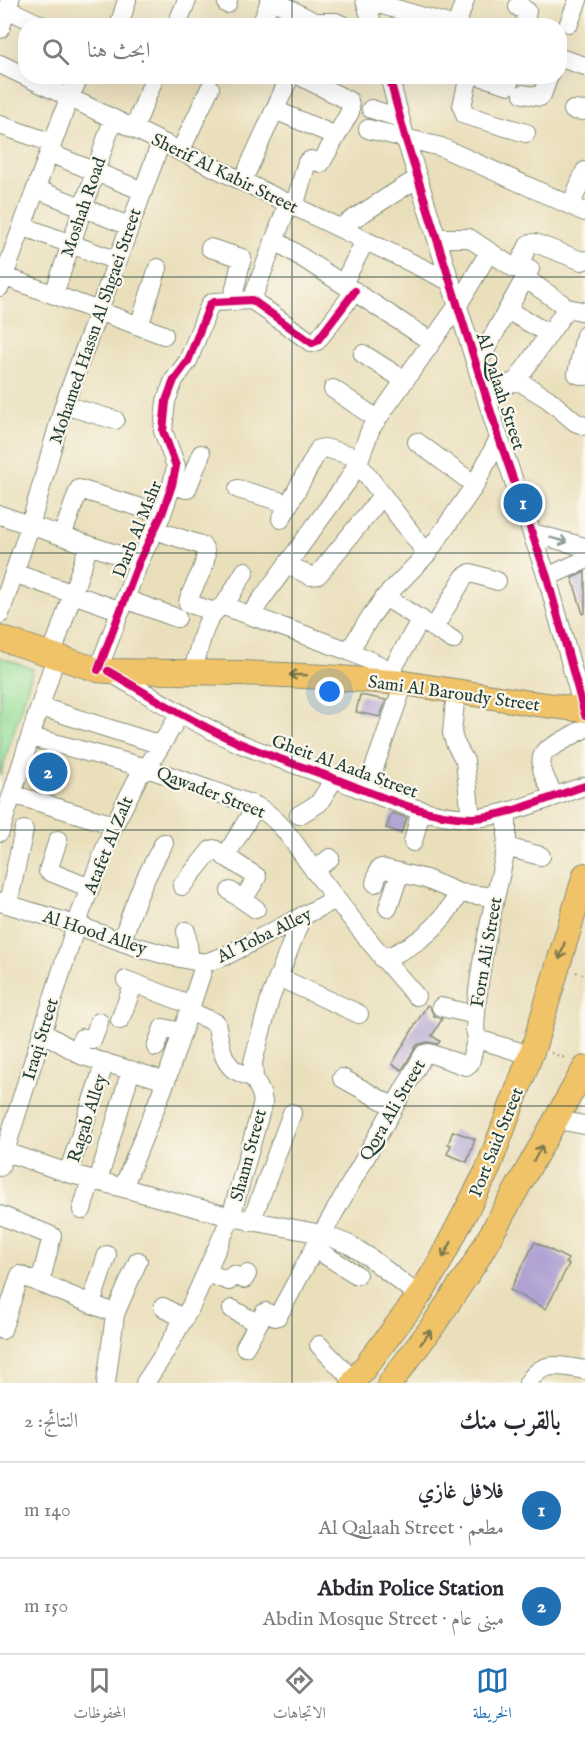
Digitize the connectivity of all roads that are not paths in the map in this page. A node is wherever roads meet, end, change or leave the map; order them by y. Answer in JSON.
{"nodes":[{"id":1,"x":127,"y":0,"type":"edge"},
{"id":2,"x":187,"y":0,"type":"edge"},
{"id":3,"x":272,"y":0,"type":"edge"},
{"id":4,"x":365,"y":0,"type":"edge"},
{"id":5,"x":465,"y":0,"type":"edge"},
{"id":6,"x":520,"y":0,"type":"edge"},
{"id":7,"x":578,"y":0,"type":"edge"},
{"id":8,"x":8,"y":5,"type":"edge"},
{"id":9,"x":415,"y":6,"type":"edge"},
{"id":10,"x":30,"y":18,"type":"edge"},
{"id":11,"x":121,"y":18,"type":"edge"},
{"id":12,"x":179,"y":18,"type":"edge"},
{"id":13,"x":264,"y":18,"type":"edge"},
{"id":14,"x":294,"y":18,"type":"edge"},
{"id":15,"x":371,"y":18,"type":"edge"},
{"id":16,"x":439,"y":18,"type":"edge"},
{"id":17,"x":458,"y":18,"type":"edge"},
{"id":18,"x":526,"y":18,"type":"edge"},
{"id":19,"x":569,"y":24,"type":"dead end"},
{"id":20,"x":0,"y":29,"type":"edge"},
{"id":21,"x":567,"y":60,"type":"edge"},
{"id":22,"x":0,"y":64,"type":"edge"},
{"id":23,"x":585,"y":66,"type":"edge"},
{"id":24,"x":18,"y":73,"type":"edge"},
{"id":25,"x":41,"y":84,"type":"edge"},
{"id":26,"x":76,"y":84,"type":"edge"},
{"id":27,"x":152,"y":84,"type":"edge"},
{"id":28,"x":286,"y":84,"type":"edge"},
{"id":29,"x":316,"y":84,"type":"edge"},
{"id":30,"x":391,"y":84,"type":"edge"},
{"id":31,"x":467,"y":84,"type":"edge"},
{"id":32,"x":500,"y":84,"type":"edge"},
{"id":33,"x":546,"y":84,"type":"edge"},
{"id":34,"x":210,"y":88,"type":"dead end"},
{"id":35,"x":69,"y":98,"type":"junction"},
{"id":36,"x":371,"y":109,"type":"dead end"},
{"id":37,"x":274,"y":110,"type":"junction"},
{"id":38,"x":400,"y":118,"type":"junction"},
{"id":39,"x":113,"y":119,"type":"junction"},
{"id":40,"x":0,"y":125,"type":"edge"},
{"id":41,"x":134,"y":129,"type":"junction"},
{"id":42,"x":368,"y":129,"type":"dead end"},
{"id":43,"x":526,"y":133,"type":"dead end"},
{"id":44,"x":336,"y":136,"type":"junction"},
{"id":45,"x":406,"y":140,"type":"junction"},
{"id":46,"x":161,"y":142,"type":"junction"},
{"id":47,"x":51,"y":148,"type":"junction"},
{"id":48,"x":180,"y":152,"type":"junction"},
{"id":49,"x":585,"y":171,"type":"edge"},
{"id":50,"x":95,"y":172,"type":"junction"},
{"id":51,"x":418,"y":178,"type":"junction"},
{"id":52,"x":242,"y":182,"type":"junction"},
{"id":53,"x":36,"y":189,"type":"junction"},
{"id":54,"x":143,"y":191,"type":"junction"},
{"id":55,"x":291,"y":205,"type":"junction"},
{"id":56,"x":83,"y":207,"type":"junction"},
{"id":57,"x":578,"y":209,"type":"edge"},
{"id":58,"x":22,"y":226,"type":"junction"},
{"id":59,"x":129,"y":226,"type":"junction"},
{"id":60,"x":339,"y":228,"type":"junction"},
{"id":61,"x":437,"y":238,"type":"junction"},
{"id":62,"x":275,"y":240,"type":"junction"},
{"id":63,"x":365,"y":241,"type":"junction"},
{"id":64,"x":71,"y":244,"type":"junction"},
{"id":65,"x":543,"y":246,"type":"junction"},
{"id":66,"x":210,"y":248,"type":"dead end"},
{"id":67,"x":489,"y":252,"type":"junction"},
{"id":68,"x":585,"y":260,"type":"edge"},
{"id":69,"x":117,"y":261,"type":"junction"},
{"id":70,"x":158,"y":268,"type":"dead end"},
{"id":71,"x":525,"y":278,"type":"junction"},
{"id":72,"x":1,"y":280,"type":"edge"},
{"id":73,"x":451,"y":282,"type":"junction"},
{"id":74,"x":349,"y":288,"type":"junction"},
{"id":75,"x":54,"y":294,"type":"junction"},
{"id":76,"x":252,"y":300,"type":"junction"},
{"id":77,"x":232,"y":301,"type":"junction"},
{"id":78,"x":458,"y":305,"type":"junction"},
{"id":79,"x":563,"y":308,"type":"junction"},
{"id":80,"x":507,"y":310,"type":"junction"},
{"id":81,"x":98,"y":311,"type":"junction"},
{"id":82,"x":585,"y":312,"type":"edge"},
{"id":83,"x":139,"y":326,"type":"junction"},
{"id":84,"x":549,"y":334,"type":"junction"},
{"id":85,"x":164,"y":335,"type":"dead end"},
{"id":86,"x":585,"y":335,"type":"edge"},
{"id":87,"x":432,"y":342,"type":"junction"},
{"id":88,"x":363,"y":354,"type":"dead end"},
{"id":89,"x":477,"y":365,"type":"junction"},
{"id":90,"x":581,"y":375,"type":"edge"},
{"id":91,"x":404,"y":380,"type":"junction"},
{"id":92,"x":517,"y":380,"type":"junction"},
{"id":93,"x":333,"y":388,"type":"dead end"},
{"id":94,"x":486,"y":395,"type":"junction"},
{"id":95,"x":64,"y":405,"type":"junction"},
{"id":96,"x":377,"y":419,"type":"junction"},
{"id":97,"x":115,"y":420,"type":"dead end"},
{"id":98,"x":585,"y":426,"type":"edge"},
{"id":99,"x":499,"y":438,"type":"junction"},
{"id":100,"x":417,"y":442,"type":"dead end"},
{"id":101,"x":201,"y":454,"type":"dead end"},
{"id":102,"x":359,"y":461,"type":"junction"},
{"id":103,"x":475,"y":484,"type":"junction"},
{"id":104,"x":172,"y":485,"type":"junction"},
{"id":105,"x":250,"y":488,"type":"dead end"},
{"id":106,"x":382,"y":496,"type":"junction"},
{"id":107,"x":0,"y":515,"type":"edge"},
{"id":108,"x":159,"y":522,"type":"junction"},
{"id":109,"x":30,"y":526,"type":"junction"},
{"id":110,"x":532,"y":533,"type":"junction"},
{"id":111,"x":62,"y":536,"type":"junction"},
{"id":112,"x":89,"y":545,"type":"junction"},
{"id":113,"x":585,"y":547,"type":"edge"},
{"id":114,"x":427,"y":554,"type":"junction"},
{"id":115,"x":585,"y":560,"type":"edge"},
{"id":116,"x":139,"y":562,"type":"junction"},
{"id":117,"x":287,"y":564,"type":"junction"},
{"id":118,"x":245,"y":571,"type":"dead end"},
{"id":119,"x":14,"y":573,"type":"junction"},
{"id":120,"x":547,"y":577,"type":"junction"},
{"id":121,"x":496,"y":581,"type":"dead end"},
{"id":122,"x":73,"y":593,"type":"junction"},
{"id":123,"x":385,"y":597,"type":"junction"},
{"id":124,"x":123,"y":605,"type":"junction"},
{"id":125,"x":219,"y":609,"type":"junction"},
{"id":126,"x":0,"y":614,"type":"edge"},
{"id":127,"x":250,"y":615,"type":"junction"},
{"id":128,"x":177,"y":618,"type":"dead end"},
{"id":129,"x":427,"y":624,"type":"junction"},
{"id":130,"x":0,"y":638,"type":"edge"},
{"id":131,"x":453,"y":640,"type":"dead end"},
{"id":132,"x":349,"y":651,"type":"junction"},
{"id":133,"x":54,"y":655,"type":"junction"},
{"id":134,"x":103,"y":670,"type":"junction"},
{"id":135,"x":193,"y":672,"type":"junction"},
{"id":136,"x":397,"y":678,"type":"junction"},
{"id":137,"x":456,"y":692,"type":"junction"},
{"id":138,"x":41,"y":707,"type":"junction"},
{"id":139,"x":180,"y":714,"type":"junction"},
{"id":140,"x":585,"y":716,"type":"edge"},
{"id":141,"x":31,"y":736,"type":"junction"},
{"id":142,"x":161,"y":745,"type":"junction"},
{"id":143,"x":147,"y":768,"type":"junction"},
{"id":144,"x":342,"y":777,"type":"junction"},
{"id":145,"x":585,"y":786,"type":"edge"},
{"id":146,"x":366,"y":791,"type":"junction"},
{"id":147,"x":12,"y":794,"type":"junction"},
{"id":148,"x":554,"y":796,"type":"junction"},
{"id":149,"x":256,"y":806,"type":"junction"},
{"id":150,"x":422,"y":810,"type":"junction"},
{"id":151,"x":507,"y":812,"type":"junction"},
{"id":152,"x":299,"y":815,"type":"dead end"},
{"id":153,"x":471,"y":818,"type":"junction"},
{"id":154,"x":114,"y":825,"type":"junction"},
{"id":155,"x":24,"y":830,"type":"dead end"},
{"id":156,"x":0,"y":832,"type":"edge"},
{"id":157,"x":58,"y":840,"type":"dead end"},
{"id":158,"x":413,"y":842,"type":"dead end"},
{"id":159,"x":164,"y":843,"type":"dead end"},
{"id":160,"x":506,"y":848,"type":"junction"},
{"id":161,"x":225,"y":856,"type":"junction"},
{"id":162,"x":541,"y":856,"type":"dead end"},
{"id":163,"x":330,"y":858,"type":"dead end"},
{"id":164,"x":314,"y":871,"type":"junction"},
{"id":165,"x":400,"y":872,"type":"junction"},
{"id":166,"x":585,"y":875,"type":"edge"},
{"id":167,"x":375,"y":883,"type":"dead end"},
{"id":168,"x":182,"y":886,"type":"dead end"},
{"id":169,"x":90,"y":888,"type":"junction"},
{"id":170,"x":459,"y":892,"type":"junction"},
{"id":171,"x":495,"y":897,"type":"junction"},
{"id":172,"x":336,"y":899,"type":"junction"},
{"id":173,"x":243,"y":900,"type":"dead end"},
{"id":174,"x":4,"y":903,"type":"edge"},
{"id":175,"x":388,"y":908,"type":"dead end"},
{"id":176,"x":302,"y":916,"type":"junction"},
{"id":177,"x":76,"y":925,"type":"junction"},
{"id":178,"x":186,"y":931,"type":"dead end"},
{"id":179,"x":122,"y":942,"type":"junction"},
{"id":180,"x":383,"y":959,"type":"junction"},
{"id":181,"x":198,"y":961,"type":"junction"},
{"id":182,"x":278,"y":977,"type":"junction"},
{"id":183,"x":416,"y":996,"type":"dead end"},
{"id":184,"x":441,"y":1007,"type":"dead end"},
{"id":185,"x":190,"y":1008,"type":"junction"},
{"id":186,"x":359,"y":1014,"type":"dead end"},
{"id":187,"x":476,"y":1015,"type":"junction"},
{"id":188,"x":120,"y":1020,"type":"dead end"},
{"id":189,"x":99,"y":1022,"type":"dead end"},
{"id":190,"x":42,"y":1032,"type":"junction"},
{"id":191,"x":182,"y":1032,"type":"junction"},
{"id":192,"x":477,"y":1037,"type":"junction"},
{"id":193,"x":156,"y":1047,"type":"dead end"},
{"id":194,"x":532,"y":1051,"type":"junction"},
{"id":195,"x":78,"y":1053,"type":"junction"},
{"id":196,"x":105,"y":1062,"type":"junction"},
{"id":197,"x":580,"y":1065,"type":"edge"},
{"id":198,"x":131,"y":1070,"type":"junction"},
{"id":199,"x":254,"y":1078,"type":"junction"},
{"id":200,"x":342,"y":1078,"type":"dead end"},
{"id":201,"x":166,"y":1080,"type":"junction"},
{"id":202,"x":394,"y":1107,"type":"junction"},
{"id":203,"x":292,"y":1113,"type":"dead end"},
{"id":204,"x":557,"y":1120,"type":"junction"},
{"id":205,"x":585,"y":1125,"type":"edge"},
{"id":206,"x":2,"y":1156,"type":"edge"},
{"id":207,"x":487,"y":1171,"type":"junction"},
{"id":208,"x":69,"y":1173,"type":"junction"},
{"id":209,"x":94,"y":1180,"type":"junction"},
{"id":210,"x":519,"y":1186,"type":"junction"},
{"id":211,"x":123,"y":1188,"type":"junction"},
{"id":212,"x":82,"y":1210,"type":"dead end"},
{"id":213,"x":0,"y":1215,"type":"edge"},
{"id":214,"x":231,"y":1217,"type":"junction"},
{"id":215,"x":464,"y":1219,"type":"junction"},
{"id":216,"x":251,"y":1222,"type":"junction"},
{"id":217,"x":494,"y":1231,"type":"junction"},
{"id":218,"x":318,"y":1241,"type":"junction"},
{"id":219,"x":107,"y":1255,"type":"dead end"},
{"id":220,"x":138,"y":1261,"type":"dead end"},
{"id":221,"x":207,"y":1273,"type":"junction"},
{"id":222,"x":247,"y":1274,"type":"dead end"},
{"id":223,"x":357,"y":1275,"type":"dead end"},
{"id":224,"x":40,"y":1283,"type":"junction"},
{"id":225,"x":11,"y":1284,"type":"edge"},
{"id":226,"x":418,"y":1296,"type":"junction"},
{"id":227,"x":91,"y":1304,"type":"junction"},
{"id":228,"x":163,"y":1307,"type":"dead end"},
{"id":229,"x":232,"y":1309,"type":"dead end"},
{"id":230,"x":115,"y":1314,"type":"junction"},
{"id":231,"x":184,"y":1319,"type":"junction"},
{"id":232,"x":258,"y":1324,"type":"junction"},
{"id":233,"x":2,"y":1330,"type":"dead end"},
{"id":234,"x":318,"y":1345,"type":"dead end"},
{"id":235,"x":245,"y":1347,"type":"dead end"},
{"id":236,"x":585,"y":1370,"type":"edge"},
{"id":237,"x":354,"y":1382,"type":"edge"},
{"id":238,"x":106,"y":1383,"type":"edge"},
{"id":239,"x":145,"y":1383,"type":"edge"},
{"id":240,"x":390,"y":1383,"type":"edge"},
{"id":241,"x":528,"y":1383,"type":"edge"}],
"edges":[{"from":1,"to":11,"type":"street"},
{"from":2,"to":12,"type":"street"},
{"from":3,"to":13,"type":"street"},
{"from":3,"to":14,"type":"street"},
{"from":4,"to":9,"type":"street"},
{"from":4,"to":15,"type":"street"},
{"from":5,"to":17,"type":"street"},
{"from":6,"to":18,"type":"street"},
{"from":7,"to":19,"type":"street"},
{"from":8,"to":10,"type":"street"},
{"from":8,"to":20,"type":"street"},
{"from":9,"to":16,"type":"street"},
{"from":21,"to":23,"type":"street"},
{"from":22,"to":24,"type":"street","name":"Sherif Al Kabir Street"},
{"from":25,"to":35,"type":"street","name":"Sherif Al Kabir Street"},
{"from":26,"to":35,"type":"street"},
{"from":27,"to":41,"type":"street"},
{"from":28,"to":37,"type":"street"},
{"from":29,"to":44,"type":"street"},
{"from":30,"to":38,"type":"street","name":"Al Qalaah Street"},
{"from":31,"to":43,"type":"street"},
{"from":32,"to":33,"type":"street"},
{"from":34,"to":48,"type":"street"},
{"from":35,"to":39,"type":"street","name":"Sherif Al Kabir Street"},
{"from":35,"to":47,"type":"street"},
{"from":36,"to":38,"type":"street"},
{"from":37,"to":44,"type":"street"},
{"from":37,"to":52,"type":"street"},
{"from":38,"to":45,"type":"street","name":"Al Qalaah Street"},
{"from":39,"to":41,"type":"street","name":"Sherif Al Kabir Street"},
{"from":39,"to":50,"type":"street","name":"Moshah Road"},
{"from":40,"to":47,"type":"street"},
{"from":41,"to":46,"type":"street","name":"Sherif Al Kabir Street"},
{"from":42,"to":45,"type":"street"},
{"from":44,"to":55,"type":"street"},
{"from":45,"to":51,"type":"street","name":"Al Qalaah Street"},
{"from":45,"to":57,"type":"street"},
{"from":46,"to":48,"type":"street","name":"Sherif Al Kabir Street"},
{"from":46,"to":54,"type":"street","name":"Mohamed Hassn Al Shgaei Street"},
{"from":47,"to":50,"type":"street"},
{"from":47,"to":53,"type":"street"},
{"from":48,"to":52,"type":"street","name":"Sherif Al Kabir Street"},
{"from":49,"to":57,"type":"street"},
{"from":50,"to":54,"type":"street"},
{"from":50,"to":56,"type":"street","name":"Moshah Road"},
{"from":51,"to":60,"type":"street"},
{"from":51,"to":61,"type":"street","name":"Al Qalaah Street"},
{"from":52,"to":55,"type":"street","name":"Sherif Al Kabir Street"},
{"from":53,"to":56,"type":"street"},
{"from":53,"to":58,"type":"street"},
{"from":54,"to":59,"type":"street","name":"Mohamed Hassn Al Shgaei Street"},
{"from":55,"to":60,"type":"street","name":"Sherif Al Kabir Street"},
{"from":55,"to":62,"type":"street"},
{"from":56,"to":59,"type":"street"},
{"from":56,"to":64,"type":"street","name":"Moshah Road"},
{"from":58,"to":64,"type":"street"},
{"from":58,"to":72,"type":"street"},
{"from":59,"to":69,"type":"street","name":"Mohamed Hassn Al Shgaei Street"},
{"from":60,"to":63,"type":"street","name":"Sherif Al Kabir Street"},
{"from":61,"to":67,"type":"street"},
{"from":61,"to":73,"type":"street","name":"Al Qalaah Street"},
{"from":62,"to":74,"type":"street"},
{"from":62,"to":76,"type":"street"},
{"from":63,"to":73,"type":"street","name":"Sherif Al Kabir Street"},
{"from":63,"to":74,"type":"street"},
{"from":64,"to":69,"type":"street"},
{"from":64,"to":75,"type":"street","name":"Moshah Road"},
{"from":65,"to":67,"type":"street"},
{"from":65,"to":68,"type":"street"},
{"from":65,"to":71,"type":"street"},
{"from":66,"to":77,"type":"street"},
{"from":67,"to":78,"type":"street"},
{"from":69,"to":81,"type":"street","name":"Mohamed Hassn Al Shgaei Street"},
{"from":70,"to":83,"type":"street"},
{"from":71,"to":79,"type":"street"},
{"from":71,"to":80,"type":"street"},
{"from":72,"to":75,"type":"street"},
{"from":73,"to":78,"type":"street","name":"Al Qalaah Street"},
{"from":74,"to":76,"type":"street"},
{"from":74,"to":87,"type":"street"},
{"from":75,"to":81,"type":"street"},
{"from":76,"to":77,"type":"street","name":"Darb Al Mshr"},
{"from":77,"to":104,"type":"street","name":"Darb Al Mshr"},
{"from":78,"to":87,"type":"street"},
{"from":78,"to":89,"type":"street","name":"Al Qalaah Street"},
{"from":79,"to":82,"type":"street"},
{"from":79,"to":84,"type":"street"},
{"from":80,"to":84,"type":"street"},
{"from":80,"to":89,"type":"street"},
{"from":81,"to":83,"type":"street"},
{"from":81,"to":95,"type":"street","name":"Mohamed Hassn Al Shgaei Street"},
{"from":83,"to":85,"type":"street"},
{"from":84,"to":92,"type":"street"},
{"from":86,"to":90,"type":"street"},
{"from":87,"to":91,"type":"street"},
{"from":88,"to":91,"type":"street"},
{"from":89,"to":94,"type":"street","name":"Al Qalaah Street"},
{"from":91,"to":96,"type":"street"},
{"from":92,"to":94,"type":"street"},
{"from":92,"to":98,"type":"street"},
{"from":93,"to":96,"type":"street"},
{"from":94,"to":99,"type":"street","name":"Al Qalaah Street"},
{"from":95,"to":97,"type":"street"},
{"from":95,"to":109,"type":"street","name":"Mohamed Hassn Al Shgaei Street"},
{"from":96,"to":102,"type":"street"},
{"from":99,"to":103,"type":"street"},
{"from":99,"to":110,"type":"street","name":"Al Qalaah Street"},
{"from":100,"to":103,"type":"street"},
{"from":101,"to":104,"type":"street","name":"Darb Al Mshr"},
{"from":102,"to":105,"type":"street"},
{"from":102,"to":106,"type":"street"},
{"from":102,"to":117,"type":"street"},
{"from":103,"to":114,"type":"street"},
{"from":104,"to":108,"type":"street","name":"Darb Al Mshr"},
{"from":106,"to":114,"type":"street"},
{"from":106,"to":117,"type":"street"},
{"from":107,"to":109,"type":"street"},
{"from":108,"to":111,"type":"street","name":"Darb Al Mshr"},
{"from":108,"to":116,"type":"street","name":"Darb Al Mshr"},
{"from":108,"to":125,"type":"street"},
{"from":109,"to":111,"type":"street"},
{"from":109,"to":119,"type":"street","name":"Mohamed Hassn Al Shgaei Street"},
{"from":110,"to":113,"type":"street","one_way":true},
{"from":110,"to":120,"type":"street","name":"Al Qalaah Street"},
{"from":111,"to":112,"type":"street"},
{"from":112,"to":116,"type":"street"},
{"from":112,"to":122,"type":"street"},
{"from":114,"to":123,"type":"street"},
{"from":115,"to":120,"type":"street"},
{"from":116,"to":124,"type":"street","name":"Darb Al Mshr"},
{"from":117,"to":127,"type":"street"},
{"from":118,"to":125,"type":"street"},
{"from":119,"to":122,"type":"street"},
{"from":119,"to":126,"type":"street","name":"Mohamed Hassn Al Shgaei Street"},
{"from":120,"to":140,"type":"street","name":"Al Qalaah Street"},
{"from":121,"to":129,"type":"street"},
{"from":122,"to":124,"type":"street"},
{"from":122,"to":133,"type":"street"},
{"from":123,"to":129,"type":"street"},
{"from":123,"to":132,"type":"street"},
{"from":124,"to":128,"type":"street","name":"Darb Al Mshr"},
{"from":124,"to":134,"type":"street","name":"Darb Al Mshr"},
{"from":125,"to":127,"type":"street"},
{"from":125,"to":135,"type":"street"},
{"from":127,"to":132,"type":"street"},
{"from":129,"to":131,"type":"street"},
{"from":129,"to":136,"type":"street"},
{"from":130,"to":133,"type":"main road","name":"Sami Al Baroudy Street"},
{"from":132,"to":136,"type":"street"},
{"from":133,"to":134,"type":"main road","name":"Sami Al Baroudy Street"},
{"from":133,"to":138,"type":"street"},
{"from":134,"to":135,"type":"main road","name":"Sami Al Baroudy Street"},
{"from":134,"to":139,"type":"street","name":"Gheit Al Aada Street"},
{"from":136,"to":135,"type":"main road","name":"Sami Al Baroudy Street","one_way":true},
{"from":136,"to":137,"type":"main road","name":"Sami Al Baroudy Street"},
{"from":136,"to":146,"type":"street"},
{"from":137,"to":140,"type":"main road","name":"Sami Al Baroudy Street"},
{"from":137,"to":153,"type":"street"},
{"from":138,"to":141,"type":"street"},
{"from":138,"to":142,"type":"street"},
{"from":139,"to":142,"type":"street","name":"Atafet Al Zalt"},
{"from":139,"to":144,"type":"street","name":"Gheit Al Aada Street"},
{"from":140,"to":148,"type":"street"},
{"from":141,"to":143,"type":"street","name":"Qawader Street"},
{"from":141,"to":147,"type":"street"},
{"from":142,"to":143,"type":"street","name":"Atafet Al Zalt"},
{"from":143,"to":149,"type":"street","name":"Qawader Street"},
{"from":143,"to":154,"type":"street","name":"Atafet Al Zalt"},
{"from":144,"to":146,"type":"street","name":"Gheit Al Aada Street"},
{"from":144,"to":152,"type":"street"},
{"from":145,"to":148,"type":"street","name":"Gheit Al Aada Street"},
{"from":146,"to":150,"type":"street","name":"Gheit Al Aada Street"},
{"from":147,"to":154,"type":"street"},
{"from":147,"to":156,"type":"street"},
{"from":148,"to":151,"type":"street","name":"Gheit Al Aada Street"},
{"from":149,"to":161,"type":"street"},
{"from":149,"to":164,"type":"street","name":"Qawader Street"},
{"from":150,"to":153,"type":"street","name":"Gheit Al Aada Street"},
{"from":150,"to":158,"type":"street"},
{"from":151,"to":153,"type":"street","name":"Gheit Al Aada Street"},
{"from":151,"to":160,"type":"street","name":"Forn Ali Street"},
{"from":154,"to":169,"type":"street","name":"Atafet Al Zalt"},
{"from":155,"to":174,"type":"street"},
{"from":157,"to":169,"type":"street"},
{"from":159,"to":179,"type":"street"},
{"from":160,"to":162,"type":"street"},
{"from":160,"to":171,"type":"street","name":"Forn Ali Street"},
{"from":161,"to":168,"type":"street"},
{"from":161,"to":173,"type":"street"},
{"from":163,"to":164,"type":"street"},
{"from":164,"to":172,"type":"street","name":"Qawader Street"},
{"from":165,"to":167,"type":"street"},
{"from":165,"to":170,"type":"street"},
{"from":165,"to":175,"type":"street"},
{"from":166,"to":194,"type":"main road","name":"Port Said Street","one_way":true},
{"from":169,"to":177,"type":"street","name":"Atafet Al Zalt"},
{"from":170,"to":171,"type":"street"},
{"from":170,"to":180,"type":"street"},
{"from":171,"to":187,"type":"street","name":"Forn Ali Street"},
{"from":172,"to":176,"type":"street","name":"Al Toba Alley"},
{"from":172,"to":180,"type":"street","name":"Qawader Street"},
{"from":174,"to":177,"type":"street","name":"Al Hood Alley"},
{"from":176,"to":181,"type":"street","name":"Al Toba Alley"},
{"from":176,"to":182,"type":"street","name":"Shann Street"},
{"from":177,"to":179,"type":"street","name":"Al Hood Alley"},
{"from":177,"to":190,"type":"street","name":"Iraqi Street"},
{"from":178,"to":181,"type":"street"},
{"from":179,"to":181,"type":"street","name":"Al Hood Alley"},
{"from":180,"to":183,"type":"street","name":"Qawader Street"},
{"from":181,"to":185,"type":"street"},
{"from":182,"to":186,"type":"street"},
{"from":182,"to":199,"type":"street","name":"Shann Street"},
{"from":184,"to":187,"type":"street"},
{"from":185,"to":188,"type":"street"},
{"from":185,"to":191,"type":"street"},
{"from":185,"to":199,"type":"street"},
{"from":187,"to":192,"type":"street","name":"Forn Ali Street"},
{"from":189,"to":195,"type":"street"},
{"from":190,"to":195,"type":"street"},
{"from":190,"to":206,"type":"street","name":"Iraqi Street"},
{"from":191,"to":193,"type":"street"},
{"from":191,"to":201,"type":"street"},
{"from":192,"to":194,"type":"street"},
{"from":192,"to":202,"type":"street","name":"Qora Ali Street"},
{"from":194,"to":207,"type":"main road","name":"Port Said Street"},
{"from":195,"to":196,"type":"street"},
{"from":196,"to":198,"type":"street"},
{"from":196,"to":208,"type":"street","name":"Ragab Alley"},
{"from":197,"to":204,"type":"main road","name":"Port Said Street"},
{"from":198,"to":201,"type":"street"},
{"from":198,"to":209,"type":"street"},
{"from":199,"to":214,"type":"street","name":"Shann Street"},
{"from":200,"to":202,"type":"street"},
{"from":201,"to":211,"type":"street"},
{"from":202,"to":218,"type":"street","name":"Qora Ali Street"},
{"from":203,"to":216,"type":"street"},
{"from":204,"to":205,"type":"street"},
{"from":210,"to":204,"type":"main road","name":"Port Said Street","one_way":true},
{"from":206,"to":208,"type":"street"},
{"from":207,"to":210,"type":"main road"},
{"from":207,"to":215,"type":"main road","name":"Port Said Street"},
{"from":208,"to":209,"type":"street"},
{"from":209,"to":211,"type":"street"},
{"from":209,"to":212,"type":"street"},
{"from":210,"to":217,"type":"main road","name":"Port Said Street"},
{"from":211,"to":214,"type":"street"},
{"from":213,"to":224,"type":"street"},
{"from":214,"to":216,"type":"street"},
{"from":214,"to":221,"type":"street","name":"Shann Street"},
{"from":215,"to":217,"type":"main road"},
{"from":215,"to":226,"type":"main road","name":"Port Said Street","one_way":true},
{"from":216,"to":218,"type":"street"},
{"from":240,"to":217,"type":"main road","name":"Port Said Street","one_way":true},
{"from":218,"to":223,"type":"street"},
{"from":218,"to":226,"type":"street"},
{"from":218,"to":232,"type":"street","name":"Qora Ali Street"},
{"from":219,"to":227,"type":"street"},
{"from":220,"to":230,"type":"street"},
{"from":221,"to":222,"type":"street"},
{"from":221,"to":231,"type":"street","name":"Shann Street"},
{"from":224,"to":225,"type":"street"},
{"from":224,"to":227,"type":"street"},
{"from":225,"to":233,"type":"street"},
{"from":226,"to":237,"type":"main road","name":"Port Said Street"},
{"from":227,"to":230,"type":"street"},
{"from":228,"to":231,"type":"street"},
{"from":229,"to":232,"type":"street"},
{"from":230,"to":238,"type":"street"},
{"from":231,"to":239,"type":"street","name":"Shann Street"},
{"from":232,"to":235,"type":"street"},
{"from":234,"to":237,"type":"street"},
{"from":236,"to":241,"type":"street"}]}
